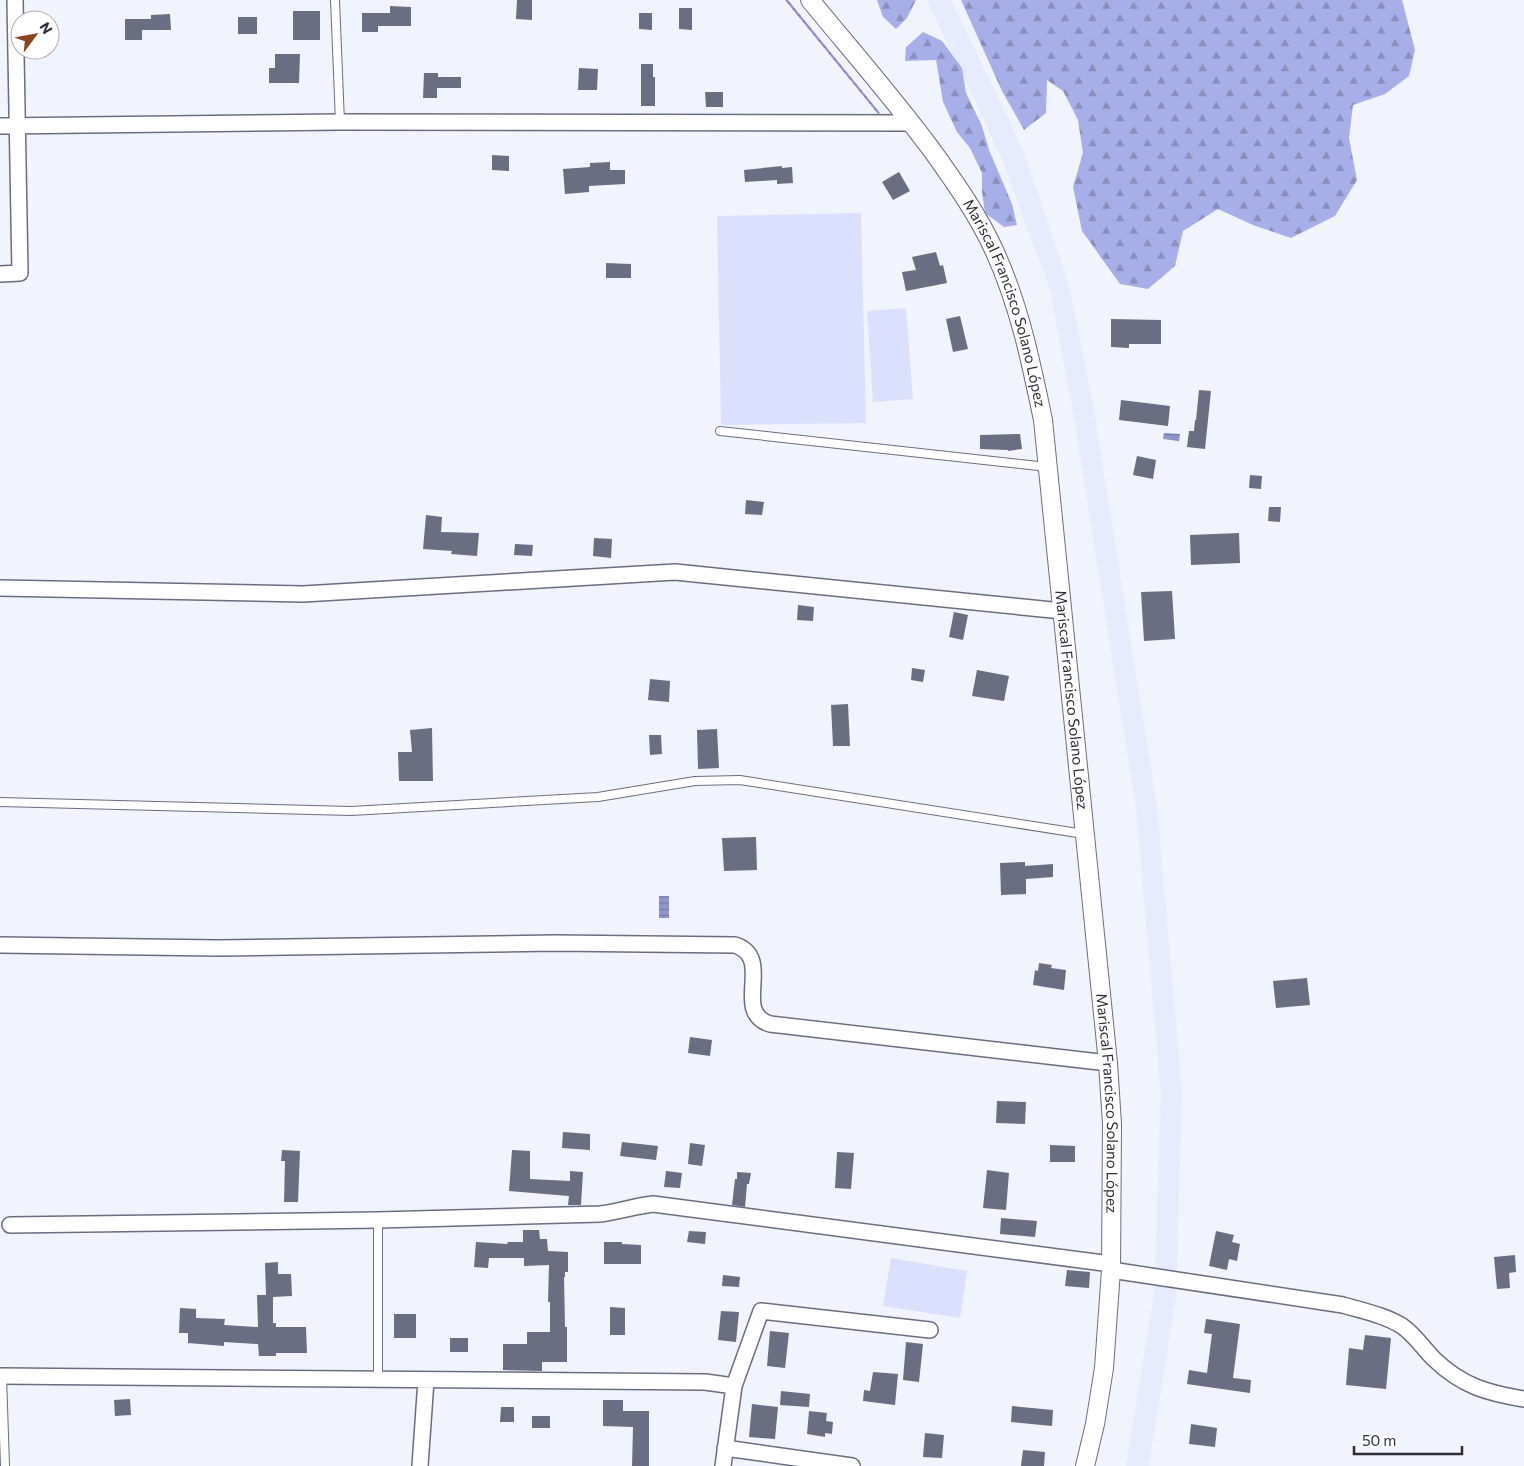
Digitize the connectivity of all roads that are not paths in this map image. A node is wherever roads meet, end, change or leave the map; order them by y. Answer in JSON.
{"nodes":[{"id":1,"x":16,"y":0,"type":"edge"},
{"id":2,"x":334,"y":0,"type":"edge"},
{"id":3,"x":810,"y":0,"type":"edge"},
{"id":4,"x":340,"y":122,"type":"junction"},
{"id":5,"x":912,"y":123,"type":"junction"},
{"id":6,"x":0,"y":126,"type":"edge"},
{"id":7,"x":18,"y":127,"type":"junction"},
{"id":8,"x":0,"y":274,"type":"edge"},
{"id":9,"x":720,"y":431,"type":"dead end"},
{"id":10,"x":1047,"y":467,"type":"junction"},
{"id":11,"x":0,"y":588,"type":"edge"},
{"id":12,"x":1062,"y":611,"type":"junction"},
{"id":13,"x":0,"y":802,"type":"edge"},
{"id":14,"x":1084,"y":834,"type":"junction"},
{"id":15,"x":0,"y":946,"type":"edge"},
{"id":16,"x":1108,"y":1063,"type":"junction"},
{"id":17,"x":378,"y":1220,"type":"junction"},
{"id":18,"x":10,"y":1225,"type":"dead end"},
{"id":19,"x":1111,"y":1267,"type":"junction"},
{"id":20,"x":930,"y":1330,"type":"dead end"},
{"id":21,"x":1,"y":1376,"type":"edge"},
{"id":22,"x":378,"y":1378,"type":"junction"},
{"id":23,"x":426,"y":1380,"type":"junction"},
{"id":24,"x":734,"y":1386,"type":"junction"},
{"id":25,"x":1524,"y":1399,"type":"edge"},
{"id":26,"x":725,"y":1448,"type":"junction"},
{"id":27,"x":4,"y":1466,"type":"edge"},
{"id":28,"x":420,"y":1466,"type":"edge"},
{"id":29,"x":722,"y":1466,"type":"edge"},
{"id":30,"x":852,"y":1466,"type":"edge"},
{"id":31,"x":1085,"y":1466,"type":"edge"}],
"edges":[{"from":1,"to":7,"type":"street"},
{"from":2,"to":4,"type":"lane"},
{"from":3,"to":5,"type":"street","name":"Mariscal Francisco Solano López"},
{"from":4,"to":5,"type":"street"},
{"from":4,"to":7,"type":"street"},
{"from":5,"to":10,"type":"street","name":"Mariscal Francisco Solano López"},
{"from":6,"to":7,"type":"street"},
{"from":7,"to":8,"type":"street"},
{"from":9,"to":10,"type":"lane"},
{"from":10,"to":12,"type":"street","name":"Mariscal Francisco Solano López"},
{"from":11,"to":12,"type":"street"},
{"from":12,"to":14,"type":"street","name":"Mariscal Francisco Solano López"},
{"from":13,"to":14,"type":"lane"},
{"from":14,"to":16,"type":"street","name":"Mariscal Francisco Solano López"},
{"from":15,"to":16,"type":"street"},
{"from":16,"to":19,"type":"street","name":"Mariscal Francisco Solano López"},
{"from":17,"to":18,"type":"street"},
{"from":17,"to":19,"type":"street"},
{"from":17,"to":22,"type":"lane"},
{"from":19,"to":25,"type":"street"},
{"from":19,"to":31,"type":"street","name":"Mariscal Francisco Solano López"},
{"from":20,"to":24,"type":"street"},
{"from":21,"to":22,"type":"street"},
{"from":21,"to":27,"type":"lane"},
{"from":22,"to":23,"type":"street"},
{"from":23,"to":24,"type":"street"},
{"from":23,"to":28,"type":"street"},
{"from":24,"to":26,"type":"street"},
{"from":26,"to":29,"type":"street"},
{"from":26,"to":30,"type":"street"}]}
